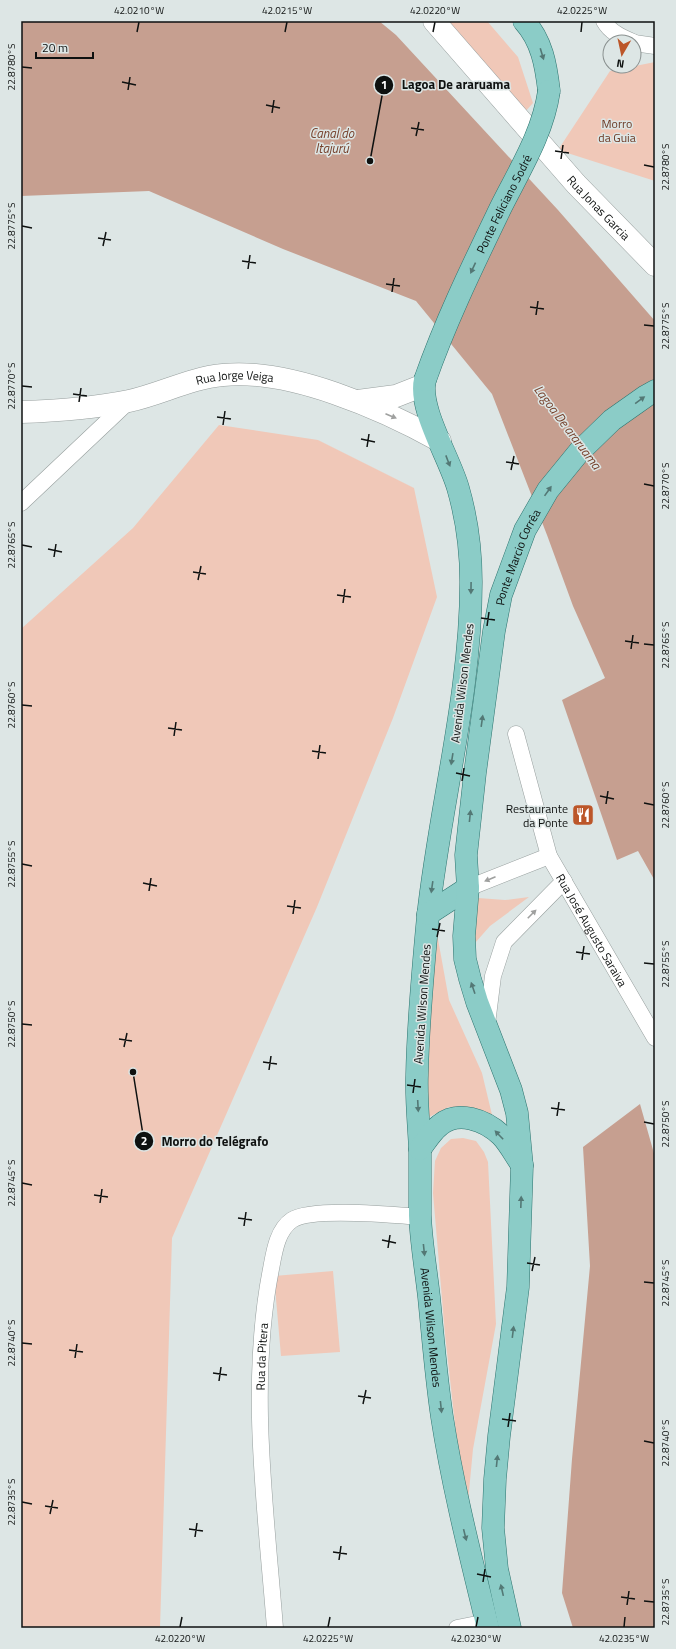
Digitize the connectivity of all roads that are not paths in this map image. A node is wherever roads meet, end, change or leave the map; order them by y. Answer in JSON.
{"nodes":[{"id":1,"x":434,"y":21,"type":"edge"},
{"id":2,"x":524,"y":21,"type":"edge"},
{"id":3,"x":604,"y":21,"type":"edge"},
{"id":4,"x":616,"y":34,"type":"edge"},
{"id":5,"x":642,"y":44,"type":"edge"},
{"id":6,"x":655,"y":46,"type":"edge"},
{"id":7,"x":655,"y":265,"type":"edge"},
{"id":8,"x":425,"y":382,"type":"junction"},
{"id":9,"x":655,"y":391,"type":"edge"},
{"id":10,"x":130,"y":400,"type":"junction"},
{"id":11,"x":355,"y":401,"type":"junction"},
{"id":12,"x":21,"y":412,"type":"edge"},
{"id":13,"x":440,"y":441,"type":"junction"},
{"id":14,"x":21,"y":503,"type":"edge"},
{"id":15,"x":516,"y":734,"type":"dead end"},
{"id":16,"x":549,"y":856,"type":"junction"},
{"id":17,"x":564,"y":881,"type":"junction"},
{"id":18,"x":468,"y":888,"type":"junction"},
{"id":19,"x":428,"y":914,"type":"junction"},
{"id":20,"x":487,"y":1024,"type":"junction"},
{"id":21,"x":655,"y":1038,"type":"edge"},
{"id":22,"x":420,"y":1149,"type":"junction"},
{"id":23,"x":522,"y":1166,"type":"junction"},
{"id":24,"x":420,"y":1217,"type":"junction"},
{"id":25,"x":487,"y":1625,"type":"edge"},
{"id":26,"x":275,"y":1628,"type":"edge"},
{"id":27,"x":457,"y":1628,"type":"edge"},
{"id":28,"x":510,"y":1628,"type":"edge"}],
"edges":[{"from":1,"to":7,"type":"main road","name":"Rua Jonas Garcia"},
{"from":2,"to":8,"type":"main road","name":"Ponte Feliciano Sodré","one_way":true,"bridge":true},
{"from":3,"to":4,"type":"street"},
{"from":5,"to":6,"type":"street"},
{"from":8,"to":11,"type":"main road"},
{"from":8,"to":13,"type":"main road","name":"Avenida Wilson Mendes"},
{"from":18,"to":9,"type":"main road","name":"Ponte Marcio Corrêa","one_way":true},
{"from":10,"to":11,"type":"main road","name":"Rua Jorge Veiga"},
{"from":10,"to":12,"type":"main road","name":"Rua Jorge Veiga"},
{"from":10,"to":14,"type":"street"},
{"from":11,"to":13,"type":"main road","name":"Rua Jorge Veiga","one_way":true},
{"from":13,"to":19,"type":"main road","name":"Avenida Wilson Mendes","one_way":true},
{"from":15,"to":16,"type":"street","name":"Rua José Augusto Saraiva"},
{"from":16,"to":17,"type":"street","name":"Rua José Augusto Saraiva"},
{"from":16,"to":18,"type":"street","one_way":true},
{"from":20,"to":17,"type":"street","one_way":true},
{"from":17,"to":21,"type":"street","name":"Rua José Augusto Saraiva"},
{"from":18,"to":19,"type":"main road"},
{"from":20,"to":18,"type":"main road","one_way":true},
{"from":19,"to":22,"type":"main road","name":"Avenida Wilson Mendes","one_way":true},
{"from":20,"to":23,"type":"main road"},
{"from":23,"to":22,"type":"main road","one_way":true},
{"from":22,"to":24,"type":"main road","name":"Avenida Wilson Mendes"},
{"from":28,"to":23,"type":"main road","one_way":true},
{"from":24,"to":25,"type":"main road","name":"Avenida Wilson Mendes","one_way":true},
{"from":24,"to":26,"type":"street","name":"Rua da Pitera"},
{"from":25,"to":27,"type":"street"}]}
